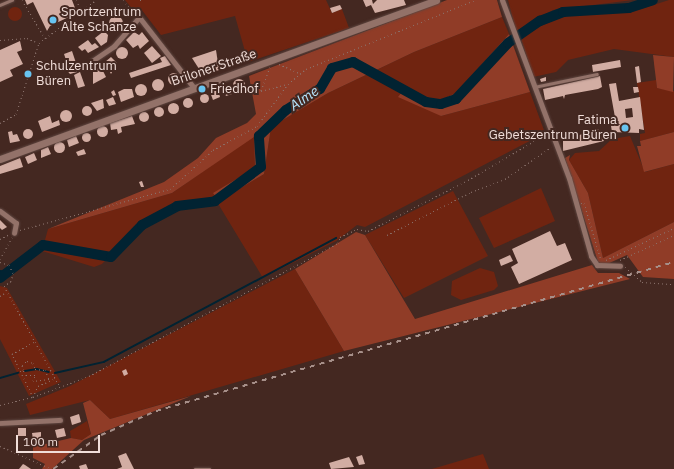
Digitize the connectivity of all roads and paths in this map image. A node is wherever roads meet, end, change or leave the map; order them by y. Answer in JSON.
{"nodes":[{"id":1,"x":12,"y":0,"type":"edge"},
{"id":2,"x":22,"y":0,"type":"edge"},
{"id":3,"x":76,"y":0,"type":"edge"},
{"id":4,"x":96,"y":0,"type":"edge"},
{"id":5,"x":123,"y":0,"type":"edge"},
{"id":6,"x":140,"y":0,"type":"edge"},
{"id":7,"x":144,"y":0,"type":"edge"},
{"id":8,"x":436,"y":0,"type":"edge"},
{"id":9,"x":474,"y":0,"type":"edge"},
{"id":10,"x":502,"y":0,"type":"edge"},
{"id":11,"x":0,"y":5,"type":"edge"},
{"id":12,"x":82,"y":12,"type":"junction"},
{"id":13,"x":139,"y":17,"type":"junction"},
{"id":14,"x":45,"y":38,"type":"junction"},
{"id":15,"x":0,"y":40,"type":"edge"},
{"id":16,"x":39,"y":43,"type":"junction"},
{"id":17,"x":92,"y":61,"type":"dead end"},
{"id":18,"x":268,"y":62,"type":"junction"},
{"id":19,"x":280,"y":66,"type":"dead end"},
{"id":20,"x":299,"y":73,"type":"dead end"},
{"id":21,"x":597,"y":74,"type":"dead end"},
{"id":22,"x":288,"y":84,"type":"junction"},
{"id":23,"x":534,"y":87,"type":"junction"},
{"id":24,"x":194,"y":88,"type":"junction"},
{"id":25,"x":0,"y":123,"type":"edge"},
{"id":26,"x":550,"y":132,"type":"junction"},
{"id":27,"x":554,"y":144,"type":"junction"},
{"id":28,"x":0,"y":159,"type":"edge"},
{"id":29,"x":577,"y":204,"type":"junction"},
{"id":30,"x":0,"y":211,"type":"edge"},
{"id":31,"x":674,"y":228,"type":"edge"},
{"id":32,"x":14,"y":233,"type":"junction"},
{"id":33,"x":387,"y":235,"type":"dead end"},
{"id":34,"x":674,"y":235,"type":"edge"},
{"id":35,"x":0,"y":239,"type":"edge"},
{"id":36,"x":0,"y":259,"type":"edge"},
{"id":37,"x":0,"y":262,"type":"edge"},
{"id":38,"x":620,"y":266,"type":"junction"},
{"id":39,"x":674,"y":284,"type":"edge"},
{"id":40,"x":6,"y":292,"type":"junction"},
{"id":41,"x":0,"y":296,"type":"edge"},
{"id":42,"x":34,"y":342,"type":"junction"},
{"id":43,"x":54,"y":378,"type":"junction"},
{"id":44,"x":44,"y":382,"type":"junction"},
{"id":45,"x":61,"y":387,"type":"junction"},
{"id":46,"x":33,"y":398,"type":"junction"},
{"id":47,"x":0,"y":405,"type":"edge"},
{"id":48,"x":60,"y":420,"type":"dead end"},
{"id":49,"x":0,"y":423,"type":"edge"},
{"id":50,"x":0,"y":446,"type":"edge"},
{"id":51,"x":52,"y":469,"type":"edge"},
{"id":52,"x":195,"y":469,"type":"edge"},
{"id":53,"x":210,"y":469,"type":"edge"}],
"edges":[{"from":1,"to":11,"type":"lane"},
{"from":2,"to":14,"type":"path"},
{"from":3,"to":12,"type":"path"},
{"from":4,"to":12,"type":"path"},
{"from":5,"to":13,"type":"path"},
{"from":6,"to":7,"type":"path"},
{"from":8,"to":18,"type":"main road","name":"Briloner Straße"},
{"from":9,"to":22,"type":"path"},
{"from":10,"to":23,"type":"street"},
{"from":12,"to":14,"type":"path"},
{"from":13,"to":17,"type":"street"},
{"from":13,"to":24,"type":"street"},
{"from":14,"to":16,"type":"path"},
{"from":15,"to":16,"type":"path"},
{"from":16,"to":25,"type":"path"},
{"from":18,"to":22,"type":"path"},
{"from":18,"to":24,"type":"main road","name":"Briloner Straße"},
{"from":19,"to":20,"type":"path"},
{"from":21,"to":23,"type":"lane"},
{"from":22,"to":32,"type":"path"},
{"from":23,"to":26,"type":"street"},
{"from":24,"to":28,"type":"main road","name":"Briloner Straße"},
{"from":26,"to":27,"type":"street"},
{"from":26,"to":45,"type":"path"},
{"from":27,"to":29,"type":"street"},
{"from":27,"to":33,"type":"path"},
{"from":29,"to":31,"type":"path"},
{"from":29,"to":38,"type":"street"},
{"from":30,"to":32,"type":"street"},
{"from":32,"to":35,"type":"path"},
{"from":32,"to":36,"type":"path"},
{"from":34,"to":38,"type":"path"},
{"from":37,"to":40,"type":"path"},
{"from":38,"to":39,"type":"path"},
{"from":40,"to":41,"type":"path"},
{"from":40,"to":42,"type":"path"},
{"from":42,"to":43,"type":"path"},
{"from":42,"to":46,"type":"path"},
{"from":43,"to":44,"type":"path"},
{"from":43,"to":45,"type":"path"},
{"from":44,"to":44,"type":"path"},
{"from":44,"to":46,"type":"path"},
{"from":45,"to":46,"type":"path"},
{"from":46,"to":47,"type":"path"},
{"from":48,"to":49,"type":"street"},
{"from":50,"to":51,"type":"path"},
{"from":52,"to":53,"type":"lane"}]}
